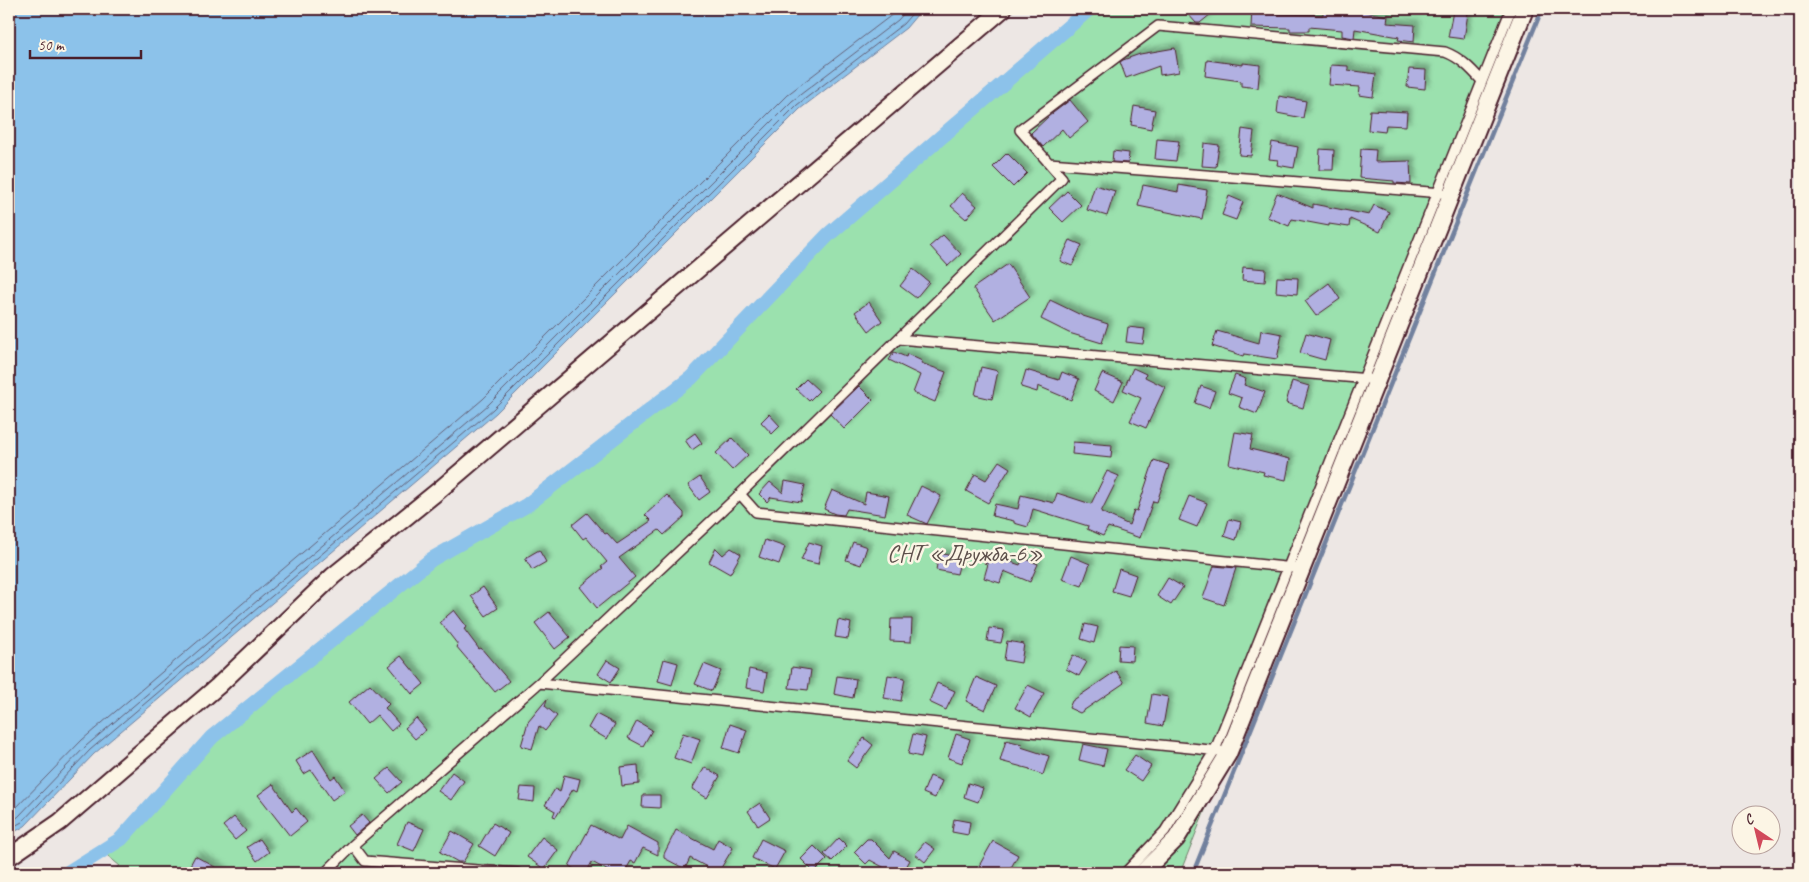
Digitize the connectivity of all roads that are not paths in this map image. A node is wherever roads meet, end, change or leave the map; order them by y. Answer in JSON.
{"nodes":[{"id":1,"x":1003,"y":9,"type":"edge"},
{"id":2,"x":1511,"y":9,"type":"edge"},
{"id":3,"x":1525,"y":9,"type":"edge"},
{"id":4,"x":1482,"y":81,"type":"junction"},
{"id":5,"x":1049,"y":163,"type":"junction"},
{"id":6,"x":1444,"y":194,"type":"junction"},
{"id":7,"x":898,"y":339,"type":"junction"},
{"id":8,"x":1370,"y":379,"type":"junction"},
{"id":9,"x":740,"y":494,"type":"junction"},
{"id":10,"x":1295,"y":568,"type":"junction"},
{"id":11,"x":539,"y":683,"type":"junction"},
{"id":12,"x":1222,"y":751,"type":"junction"},
{"id":13,"x":353,"y":845,"type":"junction"},
{"id":14,"x":9,"y":857,"type":"edge"},
{"id":15,"x":325,"y":873,"type":"edge"},
{"id":16,"x":517,"y":873,"type":"edge"},
{"id":17,"x":1125,"y":873,"type":"edge"},
{"id":18,"x":1142,"y":873,"type":"edge"}],
"edges":[{"from":1,"to":14,"type":"street"},
{"from":2,"to":4,"type":"lane"},
{"from":3,"to":6,"type":"street"},
{"from":4,"to":5,"type":"lane"},
{"from":4,"to":6,"type":"lane"},
{"from":5,"to":6,"type":"lane"},
{"from":5,"to":7,"type":"lane"},
{"from":6,"to":8,"type":"street"},
{"from":7,"to":8,"type":"lane"},
{"from":7,"to":9,"type":"lane"},
{"from":8,"to":10,"type":"street"},
{"from":9,"to":10,"type":"lane"},
{"from":9,"to":11,"type":"lane"},
{"from":10,"to":12,"type":"street"},
{"from":11,"to":12,"type":"lane"},
{"from":11,"to":13,"type":"lane"},
{"from":12,"to":17,"type":"lane"},
{"from":12,"to":18,"type":"street"},
{"from":13,"to":15,"type":"lane"},
{"from":13,"to":16,"type":"lane"}]}
